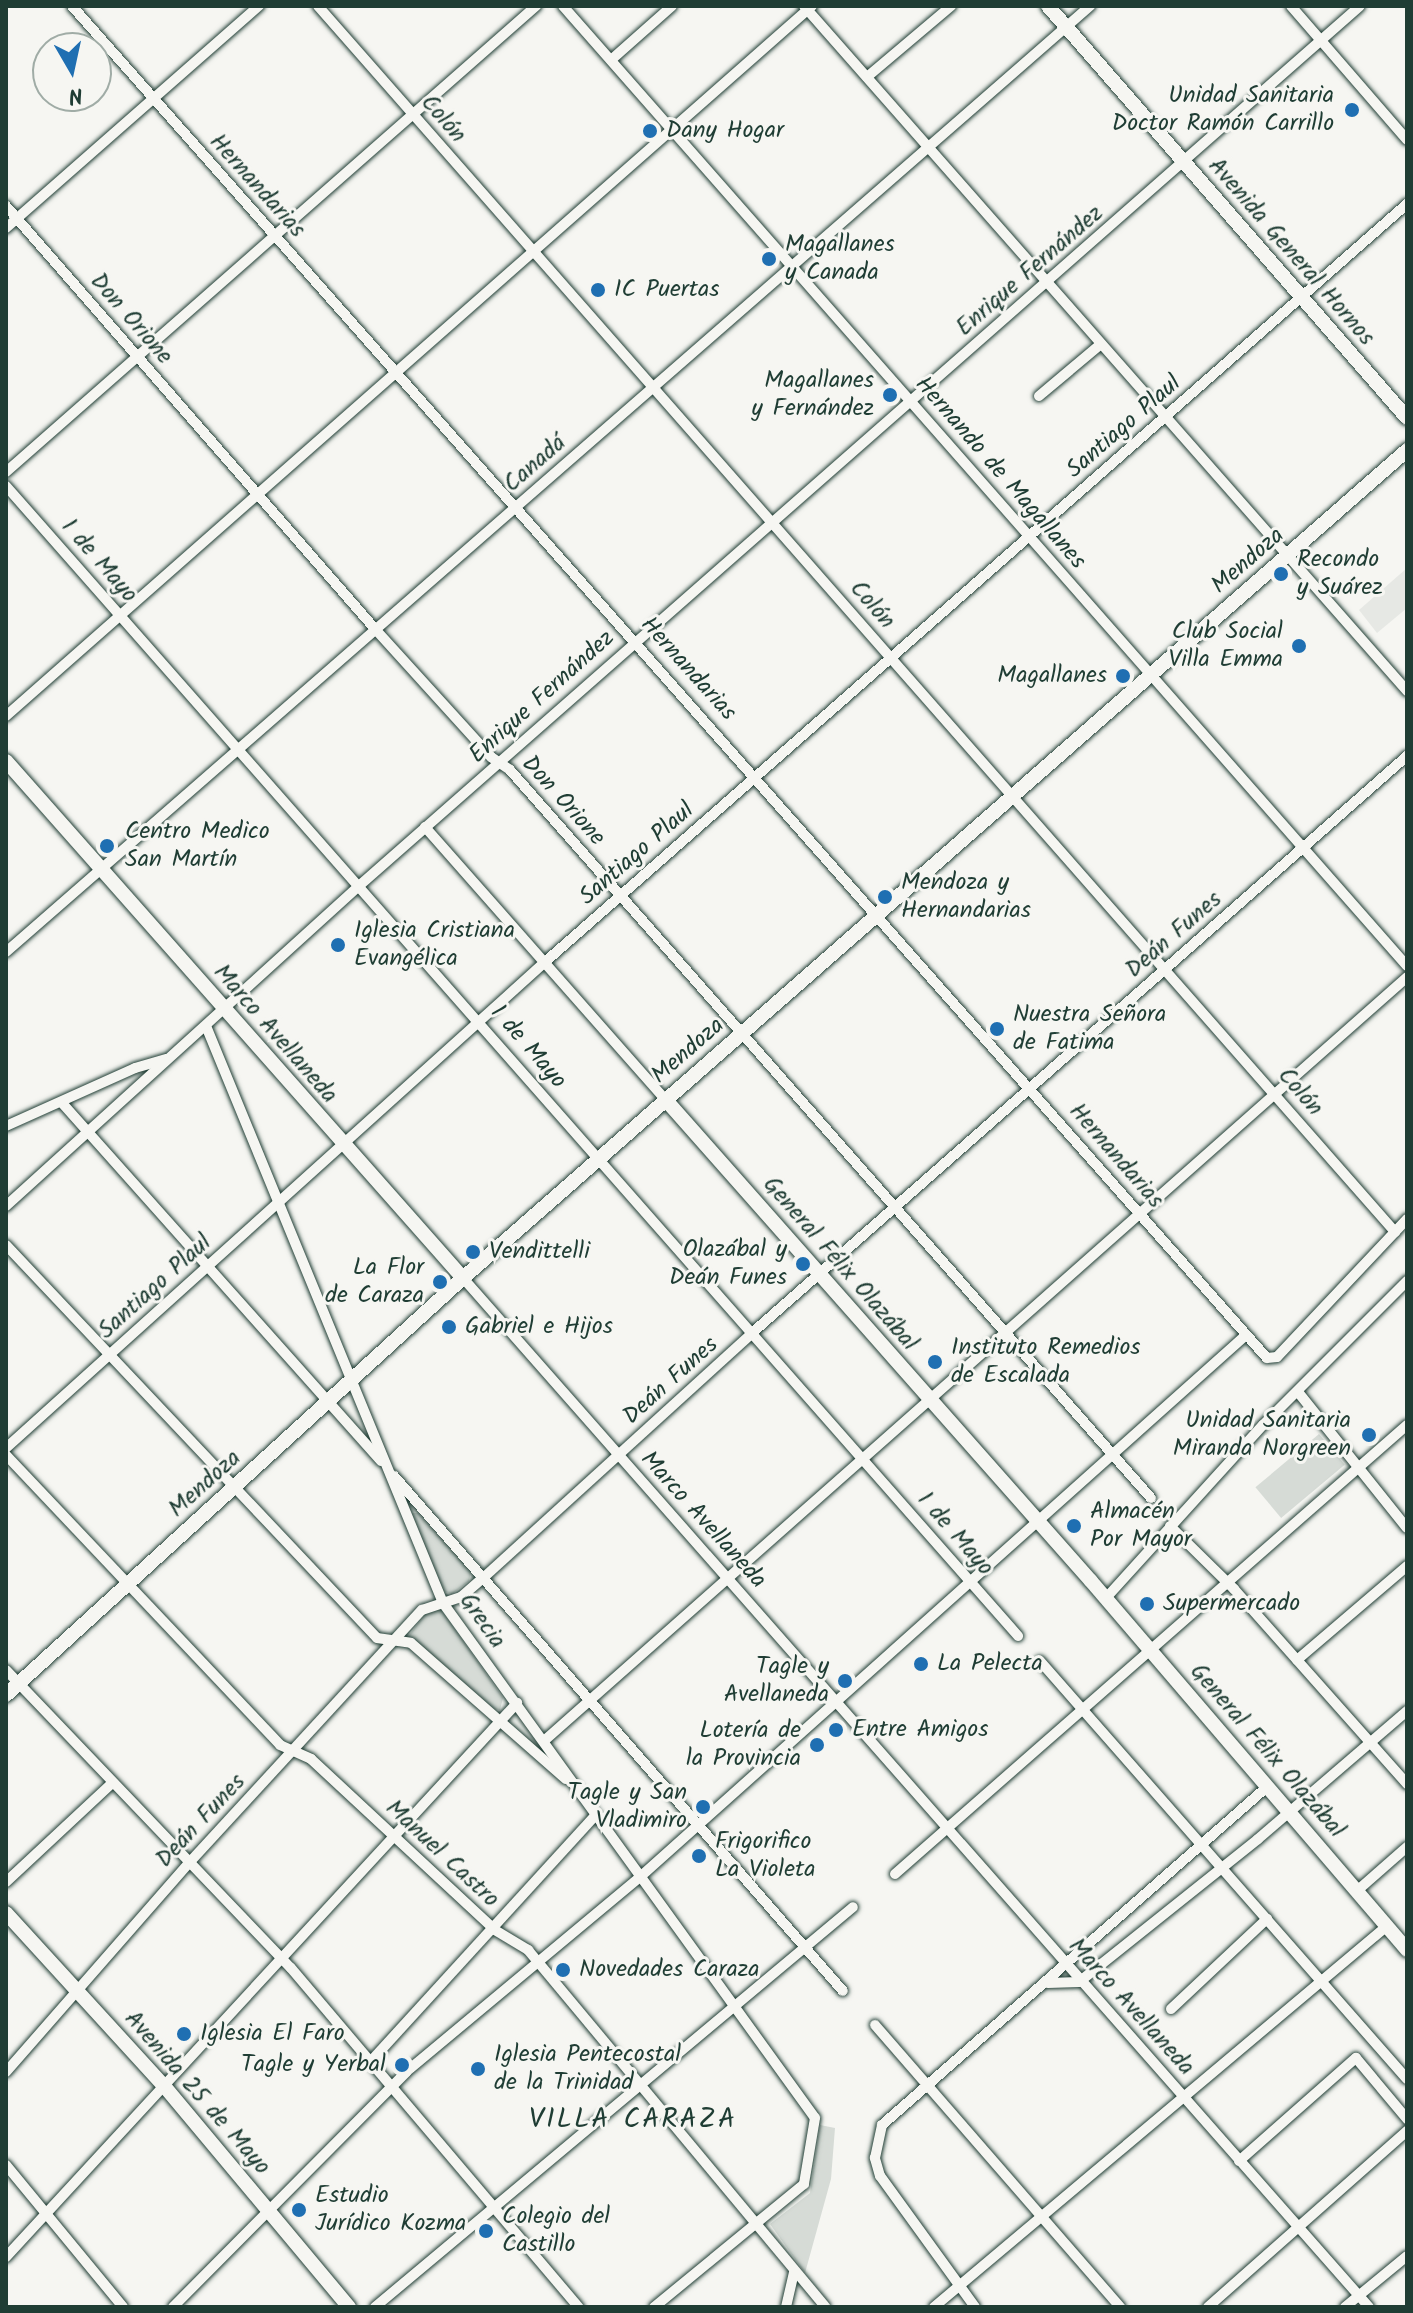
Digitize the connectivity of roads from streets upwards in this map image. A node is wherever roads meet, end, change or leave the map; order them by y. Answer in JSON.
{"nodes":[{"id":1,"x":72,"y":6,"type":"edge"},
{"id":2,"x":259,"y":6,"type":"edge"},
{"id":3,"x":318,"y":6,"type":"edge"},
{"id":4,"x":536,"y":6,"type":"edge"},
{"id":5,"x":563,"y":6,"type":"edge"},
{"id":6,"x":672,"y":6,"type":"edge"},
{"id":7,"x":951,"y":6,"type":"edge"},
{"id":8,"x":1048,"y":6,"type":"edge"},
{"id":9,"x":1090,"y":6,"type":"edge"},
{"id":10,"x":1291,"y":6,"type":"edge"},
{"id":11,"x":1360,"y":6,"type":"edge"},
{"id":12,"x":808,"y":7,"type":"edge"},
{"id":13,"x":1066,"y":27,"type":"junction"},
{"id":14,"x":1321,"y":40,"type":"junction"},
{"id":15,"x":611,"y":60,"type":"junction"},
{"id":16,"x":867,"y":77,"type":"junction"},
{"id":17,"x":152,"y":98,"type":"junction"},
{"id":18,"x":411,"y":113,"type":"junction"},
{"id":19,"x":672,"y":130,"type":"junction"},
{"id":20,"x":1407,"y":140,"type":"edge"},
{"id":21,"x":929,"y":147,"type":"junction"},
{"id":22,"x":1184,"y":163,"type":"junction"},
{"id":23,"x":1407,"y":204,"type":"edge"},
{"id":24,"x":6,"y":206,"type":"edge"},
{"id":25,"x":17,"y":218,"type":"junction"},
{"id":26,"x":6,"y":228,"type":"edge"},
{"id":27,"x":274,"y":234,"type":"junction"},
{"id":28,"x":533,"y":251,"type":"junction"},
{"id":29,"x":792,"y":266,"type":"junction"},
{"id":30,"x":1048,"y":283,"type":"junction"},
{"id":31,"x":1302,"y":298,"type":"junction"},
{"id":32,"x":1101,"y":344,"type":"junction"},
{"id":33,"x":137,"y":356,"type":"junction"},
{"id":34,"x":395,"y":371,"type":"junction"},
{"id":35,"x":653,"y":387,"type":"junction"},
{"id":36,"x":1039,"y":396,"type":"dead end"},
{"id":37,"x":910,"y":402,"type":"junction"},
{"id":38,"x":1166,"y":418,"type":"junction"},
{"id":39,"x":1407,"y":418,"type":"edge"},
{"id":40,"x":1407,"y":450,"type":"edge"},
{"id":41,"x":6,"y":472,"type":"edge"},
{"id":42,"x":6,"y":486,"type":"edge"},
{"id":43,"x":257,"y":493,"type":"junction"},
{"id":44,"x":516,"y":508,"type":"junction"},
{"id":45,"x":774,"y":521,"type":"junction"},
{"id":46,"x":1029,"y":536,"type":"junction"},
{"id":47,"x":1286,"y":556,"type":"junction"},
{"id":48,"x":121,"y":616,"type":"junction"},
{"id":49,"x":376,"y":630,"type":"junction"},
{"id":50,"x":636,"y":641,"type":"junction"},
{"id":51,"x":891,"y":657,"type":"junction"},
{"id":52,"x":1151,"y":674,"type":"junction"},
{"id":53,"x":1407,"y":691,"type":"edge"},
{"id":54,"x":6,"y":716,"type":"edge"},
{"id":55,"x":241,"y":751,"type":"junction"},
{"id":56,"x":1407,"y":756,"type":"edge"},
{"id":57,"x":6,"y":761,"type":"edge"},
{"id":58,"x":499,"y":762,"type":"junction"},
{"id":59,"x":757,"y":776,"type":"junction"},
{"id":60,"x":1012,"y":795,"type":"junction"},
{"id":61,"x":425,"y":827,"type":"junction"},
{"id":62,"x":1304,"y":848,"type":"junction"},
{"id":63,"x":102,"y":870,"type":"junction"},
{"id":64,"x":360,"y":885,"type":"junction"},
{"id":65,"x":620,"y":896,"type":"junction"},
{"id":66,"x":875,"y":915,"type":"junction"},
{"id":67,"x":6,"y":952,"type":"edge"},
{"id":68,"x":545,"y":962,"type":"junction"},
{"id":69,"x":1407,"y":966,"type":"edge"},
{"id":70,"x":1167,"y":968,"type":"junction"},
{"id":71,"x":1407,"y":977,"type":"edge"},
{"id":72,"x":223,"y":1009,"type":"junction"},
{"id":73,"x":479,"y":1022,"type":"junction"},
{"id":74,"x":206,"y":1026,"type":"junction"},
{"id":75,"x":743,"y":1033,"type":"junction"},
{"id":76,"x":169,"y":1059,"type":"junction"},
{"id":77,"x":1030,"y":1089,"type":"junction"},
{"id":78,"x":1275,"y":1092,"type":"junction"},
{"id":79,"x":665,"y":1099,"type":"junction"},
{"id":80,"x":63,"y":1104,"type":"junction"},
{"id":81,"x":6,"y":1126,"type":"edge"},
{"id":82,"x":87,"y":1132,"type":"junction"},
{"id":83,"x":342,"y":1144,"type":"junction"},
{"id":84,"x":599,"y":1159,"type":"junction"},
{"id":85,"x":278,"y":1204,"type":"junction"},
{"id":86,"x":6,"y":1206,"type":"edge"},
{"id":87,"x":895,"y":1208,"type":"junction"},
{"id":88,"x":1138,"y":1212,"type":"junction"},
{"id":89,"x":1407,"y":1219,"type":"edge"},
{"id":90,"x":1395,"y":1232,"type":"junction"},
{"id":91,"x":6,"y":1245,"type":"edge"},
{"id":92,"x":208,"y":1266,"type":"junction"},
{"id":93,"x":819,"y":1274,"type":"junction"},
{"id":94,"x":463,"y":1278,"type":"junction"},
{"id":95,"x":1407,"y":1281,"type":"edge"},
{"id":96,"x":1002,"y":1332,"type":"junction"},
{"id":97,"x":752,"y":1333,"type":"junction"},
{"id":98,"x":1246,"y":1335,"type":"junction"},
{"id":99,"x":110,"y":1354,"type":"junction"},
{"id":100,"x":350,"y":1381,"type":"junction"},
{"id":101,"x":1298,"y":1392,"type":"junction"},
{"id":102,"x":928,"y":1398,"type":"junction"},
{"id":103,"x":326,"y":1402,"type":"junction"},
{"id":104,"x":1407,"y":1425,"type":"edge"},
{"id":105,"x":6,"y":1448,"type":"edge"},
{"id":106,"x":1111,"y":1454,"type":"junction"},
{"id":107,"x":6,"y":1455,"type":"edge"},
{"id":108,"x":617,"y":1457,"type":"junction"},
{"id":109,"x":861,"y":1457,"type":"junction"},
{"id":110,"x":1358,"y":1468,"type":"junction"},
{"id":111,"x":388,"y":1469,"type":"junction"},
{"id":112,"x":236,"y":1486,"type":"junction"},
{"id":113,"x":1151,"y":1498,"type":"dead end"},
{"id":114,"x":1036,"y":1521,"type":"junction"},
{"id":115,"x":1170,"y":1526,"type":"junction"},
{"id":116,"x":1407,"y":1528,"type":"edge"},
{"id":117,"x":1407,"y":1566,"type":"edge"},
{"id":118,"x":725,"y":1578,"type":"junction"},
{"id":119,"x":482,"y":1579,"type":"junction"},
{"id":120,"x":969,"y":1580,"type":"junction"},
{"id":121,"x":1225,"y":1582,"type":"junction"},
{"id":122,"x":127,"y":1585,"type":"junction"},
{"id":123,"x":1106,"y":1598,"type":"junction"},
{"id":124,"x":443,"y":1603,"type":"junction"},
{"id":125,"x":1018,"y":1636,"type":"dead end"},
{"id":126,"x":394,"y":1640,"type":"junction"},
{"id":127,"x":1149,"y":1649,"type":"junction"},
{"id":128,"x":1297,"y":1660,"type":"junction"},
{"id":129,"x":1040,"y":1661,"type":"dead end"},
{"id":130,"x":6,"y":1670,"type":"edge"},
{"id":131,"x":18,"y":1683,"type":"junction"},
{"id":132,"x":6,"y":1695,"type":"edge"},
{"id":133,"x":588,"y":1700,"type":"junction"},
{"id":134,"x":834,"y":1701,"type":"junction"},
{"id":135,"x":517,"y":1703,"type":"junction"},
{"id":136,"x":1080,"y":1707,"type":"junction"},
{"id":137,"x":1407,"y":1711,"type":"edge"},
{"id":138,"x":499,"y":1722,"type":"junction"},
{"id":139,"x":545,"y":1740,"type":"junction"},
{"id":140,"x":1370,"y":1741,"type":"junction"},
{"id":141,"x":293,"y":1751,"type":"junction"},
{"id":142,"x":570,"y":1782,"type":"junction"},
{"id":143,"x":112,"y":1783,"type":"junction"},
{"id":144,"x":1407,"y":1784,"type":"edge"},
{"id":145,"x":1268,"y":1786,"type":"junction"},
{"id":146,"x":1291,"y":1811,"type":"junction"},
{"id":147,"x":596,"y":1815,"type":"junction"},
{"id":148,"x":698,"y":1823,"type":"junction"},
{"id":149,"x":947,"y":1830,"type":"junction"},
{"id":150,"x":393,"y":1835,"type":"junction"},
{"id":151,"x":1200,"y":1844,"type":"junction"},
{"id":152,"x":1407,"y":1847,"type":"edge"},
{"id":153,"x":189,"y":1863,"type":"junction"},
{"id":154,"x":1222,"y":1867,"type":"junction"},
{"id":155,"x":895,"y":1874,"type":"dead end"},
{"id":156,"x":640,"y":1877,"type":"junction"},
{"id":157,"x":6,"y":1882,"type":"edge"},
{"id":158,"x":1358,"y":1890,"type":"junction"},
{"id":159,"x":853,"y":1907,"type":"dead end"},
{"id":160,"x":6,"y":1913,"type":"edge"},
{"id":161,"x":1267,"y":1919,"type":"junction"},
{"id":162,"x":491,"y":1926,"type":"junction"},
{"id":163,"x":1387,"y":1926,"type":"junction"},
{"id":164,"x":806,"y":1948,"type":"junction"},
{"id":165,"x":1407,"y":1950,"type":"edge"},
{"id":166,"x":282,"y":1959,"type":"junction"},
{"id":167,"x":540,"y":1962,"type":"junction"},
{"id":168,"x":1063,"y":1965,"type":"junction"},
{"id":169,"x":1321,"y":1981,"type":"junction"},
{"id":170,"x":1079,"y":1982,"type":"junction"},
{"id":171,"x":1048,"y":1983,"type":"junction"},
{"id":172,"x":78,"y":1989,"type":"junction"},
{"id":173,"x":843,"y":1991,"type":"dead end"},
{"id":174,"x":737,"y":2009,"type":"junction"},
{"id":175,"x":1171,"y":2009,"type":"dead end"},
{"id":176,"x":875,"y":2025,"type":"dead end"},
{"id":177,"x":372,"y":2060,"type":"junction"},
{"id":178,"x":6,"y":2072,"type":"edge"},
{"id":179,"x":1407,"y":2079,"type":"edge"},
{"id":180,"x":393,"y":2084,"type":"junction"},
{"id":181,"x":926,"y":2084,"type":"junction"},
{"id":182,"x":165,"y":2087,"type":"junction"},
{"id":183,"x":643,"y":2087,"type":"junction"},
{"id":184,"x":1185,"y":2100,"type":"junction"},
{"id":185,"x":1407,"y":2119,"type":"edge"},
{"id":186,"x":1407,"y":2131,"type":"edge"},
{"id":187,"x":1239,"y":2161,"type":"junction"},
{"id":188,"x":6,"y":2165,"type":"edge"},
{"id":189,"x":497,"y":2209,"type":"junction"},
{"id":190,"x":268,"y":2211,"type":"junction"},
{"id":191,"x":47,"y":2214,"type":"junction"},
{"id":192,"x":1044,"y":2216,"type":"junction"},
{"id":193,"x":756,"y":2224,"type":"junction"},
{"id":194,"x":1299,"y":2229,"type":"junction"},
{"id":195,"x":1407,"y":2256,"type":"edge"},
{"id":196,"x":6,"y":2257,"type":"edge"},
{"id":197,"x":794,"y":2272,"type":"junction"},
{"id":198,"x":960,"y":2286,"type":"junction"},
{"id":199,"x":1358,"y":2296,"type":"junction"},
{"id":200,"x":123,"y":2307,"type":"edge"},
{"id":201,"x":173,"y":2307,"type":"edge"},
{"id":202,"x":349,"y":2307,"type":"edge"},
{"id":203,"x":375,"y":2307,"type":"edge"},
{"id":204,"x":579,"y":2307,"type":"edge"},
{"id":205,"x":654,"y":2307,"type":"edge"},
{"id":206,"x":786,"y":2307,"type":"edge"},
{"id":207,"x":825,"y":2307,"type":"edge"},
{"id":208,"x":934,"y":2307,"type":"edge"},
{"id":209,"x":975,"y":2307,"type":"edge"},
{"id":210,"x":1120,"y":2307,"type":"edge"},
{"id":211,"x":1208,"y":2307,"type":"edge"},
{"id":212,"x":1345,"y":2307,"type":"edge"},
{"id":213,"x":1369,"y":2307,"type":"edge"}],
"edges":[{"from":1,"to":17,"type":"street","name":"Hernandarias"},
{"from":2,"to":17,"type":"street"},
{"from":3,"to":18,"type":"street","name":"Colón"},
{"from":4,"to":18,"type":"street"},
{"from":5,"to":15,"type":"street","name":"Hernando de Magallanes"},
{"from":6,"to":15,"type":"street"},
{"from":7,"to":16,"type":"street"},
{"from":8,"to":13,"type":"street","name":"Avenida General Hornos"},
{"from":9,"to":13,"type":"street","name":"Canadá"},
{"from":10,"to":14,"type":"street"},
{"from":11,"to":14,"type":"street","name":"Enrique Fernández"},
{"from":12,"to":16,"type":"street"},
{"from":12,"to":19,"type":"street"},
{"from":13,"to":21,"type":"street","name":"Canadá"},
{"from":13,"to":22,"type":"street","name":"Avenida General Hornos"},
{"from":14,"to":20,"type":"street"},
{"from":14,"to":22,"type":"street","name":"Enrique Fernández"},
{"from":15,"to":19,"type":"street","name":"Hernando de Magallanes"},
{"from":16,"to":21,"type":"street"},
{"from":17,"to":25,"type":"street"},
{"from":17,"to":27,"type":"street","name":"Hernandarias"},
{"from":18,"to":27,"type":"street"},
{"from":18,"to":28,"type":"street","name":"Colón"},
{"from":19,"to":28,"type":"street"},
{"from":19,"to":29,"type":"street","name":"Hernando de Magallanes"},
{"from":21,"to":29,"type":"street","name":"Canadá"},
{"from":21,"to":30,"type":"street"},
{"from":22,"to":30,"type":"street","name":"Enrique Fernández"},
{"from":22,"to":31,"type":"street","name":"Avenida General Hornos"},
{"from":23,"to":31,"type":"street","name":"Santiago Plaul"},
{"from":24,"to":25,"type":"street","name":"Don Orione"},
{"from":25,"to":26,"type":"street"},
{"from":25,"to":33,"type":"street","name":"Don Orione"},
{"from":27,"to":33,"type":"street"},
{"from":27,"to":34,"type":"street","name":"Hernandarias"},
{"from":28,"to":34,"type":"street"},
{"from":28,"to":35,"type":"street","name":"Colón"},
{"from":29,"to":35,"type":"street","name":"Canadá"},
{"from":29,"to":37,"type":"street","name":"Hernando de Magallanes"},
{"from":30,"to":32,"type":"street"},
{"from":30,"to":37,"type":"street","name":"Enrique Fernández"},
{"from":31,"to":38,"type":"street","name":"Santiago Plaul"},
{"from":31,"to":39,"type":"street","name":"Avenida General Hornos"},
{"from":32,"to":36,"type":"street"},
{"from":32,"to":38,"type":"street"},
{"from":33,"to":41,"type":"street"},
{"from":33,"to":43,"type":"street","name":"Don Orione"},
{"from":34,"to":43,"type":"street"},
{"from":34,"to":44,"type":"street","name":"Hernandarias"},
{"from":35,"to":44,"type":"street","name":"Canadá"},
{"from":35,"to":45,"type":"street","name":"Colón"},
{"from":37,"to":45,"type":"street","name":"Enrique Fernández"},
{"from":37,"to":46,"type":"street","name":"Hernando de Magallanes"},
{"from":38,"to":46,"type":"street","name":"Santiago Plaul"},
{"from":38,"to":47,"type":"street"},
{"from":40,"to":47,"type":"street","name":"Mendoza"},
{"from":42,"to":48,"type":"street","name":"1 de Mayo"},
{"from":43,"to":48,"type":"street"},
{"from":43,"to":49,"type":"street","name":"Don Orione"},
{"from":44,"to":49,"type":"street","name":"Canadá"},
{"from":44,"to":50,"type":"street","name":"Hernandarias"},
{"from":45,"to":50,"type":"street","name":"Enrique Fernández"},
{"from":45,"to":51,"type":"street","name":"Colón"},
{"from":46,"to":51,"type":"street","name":"Santiago Plaul"},
{"from":46,"to":52,"type":"street","name":"Hernando de Magallanes"},
{"from":47,"to":52,"type":"street","name":"Mendoza"},
{"from":47,"to":53,"type":"street"},
{"from":48,"to":54,"type":"street"},
{"from":48,"to":55,"type":"street","name":"1 de Mayo"},
{"from":49,"to":55,"type":"street","name":"Canadá"},
{"from":49,"to":58,"type":"street","name":"Don Orione"},
{"from":50,"to":58,"type":"street","name":"Enrique Fernández"},
{"from":50,"to":59,"type":"street","name":"Hernandarias"},
{"from":51,"to":59,"type":"street","name":"Santiago Plaul"},
{"from":51,"to":60,"type":"street","name":"Colón"},
{"from":52,"to":60,"type":"street","name":"Mendoza"},
{"from":52,"to":62,"type":"street","name":"Hernando de Magallanes"},
{"from":55,"to":63,"type":"street","name":"Canadá"},
{"from":55,"to":64,"type":"street","name":"1 de Mayo"},
{"from":56,"to":62,"type":"street","name":"Deán Funes"},
{"from":57,"to":63,"type":"street","name":"Marco Avellaneda"},
{"from":58,"to":61,"type":"street","name":"Enrique Fernández"},
{"from":58,"to":65,"type":"street","name":"Don Orione"},
{"from":59,"to":65,"type":"street","name":"Santiago Plaul"},
{"from":59,"to":66,"type":"street","name":"Hernandarias"},
{"from":60,"to":66,"type":"street","name":"Mendoza"},
{"from":60,"to":70,"type":"street","name":"Colón"},
{"from":61,"to":64,"type":"street","name":"Enrique Fernández"},
{"from":61,"to":68,"type":"street","name":"General Félix Olazábal"},
{"from":62,"to":69,"type":"street","name":"Hernando de Magallanes"},
{"from":62,"to":70,"type":"street","name":"Deán Funes"},
{"from":63,"to":67,"type":"street","name":"Canadá"},
{"from":63,"to":72,"type":"street","name":"Marco Avellaneda"},
{"from":64,"to":72,"type":"street","name":"Enrique Fernández"},
{"from":64,"to":73,"type":"street","name":"1 de Mayo"},
{"from":65,"to":68,"type":"street","name":"Santiago Plaul"},
{"from":65,"to":75,"type":"street","name":"Don Orione"},
{"from":66,"to":75,"type":"street","name":"Mendoza"},
{"from":66,"to":77,"type":"street","name":"Hernandarias"},
{"from":68,"to":73,"type":"street","name":"Santiago Plaul"},
{"from":68,"to":79,"type":"street","name":"General Félix Olazábal"},
{"from":70,"to":77,"type":"street","name":"Deán Funes"},
{"from":70,"to":78,"type":"street","name":"Colón"},
{"from":71,"to":78,"type":"street"},
{"from":72,"to":74,"type":"street","name":"Enrique Fernández"},
{"from":72,"to":83,"type":"street","name":"Marco Avellaneda"},
{"from":73,"to":83,"type":"street","name":"Santiago Plaul"},
{"from":73,"to":84,"type":"street","name":"1 de Mayo"},
{"from":74,"to":76,"type":"street","name":"Enrique Fernández"},
{"from":74,"to":85,"type":"street","name":"Grecia"},
{"from":75,"to":79,"type":"street","name":"Mendoza"},
{"from":75,"to":87,"type":"street","name":"Don Orione"},
{"from":76,"to":80,"type":"street"},
{"from":76,"to":82,"type":"street","name":"Enrique Fernández"},
{"from":77,"to":87,"type":"street","name":"Deán Funes"},
{"from":77,"to":88,"type":"street","name":"Hernandarias"},
{"from":78,"to":88,"type":"street"},
{"from":78,"to":90,"type":"street","name":"Colón"},
{"from":79,"to":84,"type":"street","name":"Mendoza"},
{"from":79,"to":93,"type":"street","name":"General Félix Olazábal"},
{"from":80,"to":81,"type":"street"},
{"from":80,"to":82,"type":"street"},
{"from":82,"to":86,"type":"street","name":"Enrique Fernández"},
{"from":82,"to":92,"type":"street"},
{"from":83,"to":85,"type":"street","name":"Santiago Plaul"},
{"from":83,"to":94,"type":"street","name":"Marco Avellaneda"},
{"from":84,"to":94,"type":"street","name":"Mendoza"},
{"from":84,"to":97,"type":"street","name":"1 de Mayo"},
{"from":85,"to":92,"type":"street","name":"Santiago Plaul"},
{"from":85,"to":100,"type":"street","name":"Grecia"},
{"from":87,"to":93,"type":"street","name":"Deán Funes"},
{"from":87,"to":96,"type":"street","name":"Don Orione"},
{"from":88,"to":96,"type":"street"},
{"from":88,"to":98,"type":"street","name":"Hernandarias"},
{"from":89,"to":90,"type":"street"},
{"from":90,"to":98,"type":"street","name":"Hernandarias"},
{"from":91,"to":99,"type":"street"},
{"from":92,"to":99,"type":"street","name":"Santiago Plaul"},
{"from":92,"to":103,"type":"street"},
{"from":93,"to":97,"type":"street","name":"Deán Funes"},
{"from":93,"to":102,"type":"street","name":"General Félix Olazábal"},
{"from":94,"to":100,"type":"street","name":"Mendoza"},
{"from":94,"to":108,"type":"street","name":"Marco Avellaneda"},
{"from":95,"to":101,"type":"street"},
{"from":96,"to":102,"type":"street"},
{"from":96,"to":106,"type":"street","name":"Don Orione"},
{"from":97,"to":108,"type":"street","name":"Deán Funes"},
{"from":97,"to":109,"type":"street","name":"1 de Mayo"},
{"from":98,"to":106,"type":"street"},
{"from":99,"to":105,"type":"street","name":"Santiago Plaul"},
{"from":99,"to":112,"type":"street"},
{"from":100,"to":103,"type":"street","name":"Mendoza"},
{"from":100,"to":111,"type":"street","name":"Grecia"},
{"from":101,"to":110,"type":"street"},
{"from":101,"to":115,"type":"street"},
{"from":102,"to":109,"type":"street"},
{"from":102,"to":114,"type":"street","name":"General Félix Olazábal"},
{"from":103,"to":111,"type":"street"},
{"from":103,"to":112,"type":"street","name":"Mendoza"},
{"from":104,"to":110,"type":"street"},
{"from":106,"to":113,"type":"street","name":"Don Orione"},
{"from":106,"to":114,"type":"street"},
{"from":107,"to":122,"type":"street","name":"Manuel Castro"},
{"from":108,"to":118,"type":"street","name":"Marco Avellaneda"},
{"from":108,"to":119,"type":"street","name":"Deán Funes"},
{"from":109,"to":118,"type":"street"},
{"from":109,"to":120,"type":"street","name":"1 de Mayo"},
{"from":110,"to":116,"type":"street"},
{"from":110,"to":121,"type":"street"},
{"from":111,"to":119,"type":"street"},
{"from":111,"to":124,"type":"street","name":"Grecia"},
{"from":112,"to":122,"type":"street","name":"Mendoza"},
{"from":112,"to":126,"type":"street"},
{"from":114,"to":120,"type":"street"},
{"from":114,"to":123,"type":"street","name":"General Félix Olazábal"},
{"from":115,"to":121,"type":"street"},
{"from":115,"to":123,"type":"street"},
{"from":117,"to":128,"type":"street"},
{"from":118,"to":133,"type":"street"},
{"from":118,"to":134,"type":"street","name":"Marco Avellaneda"},
{"from":119,"to":124,"type":"street","name":"Deán Funes"},
{"from":119,"to":133,"type":"street"},
{"from":120,"to":125,"type":"street","name":"1 de Mayo"},
{"from":120,"to":134,"type":"street"},
{"from":121,"to":127,"type":"street"},
{"from":121,"to":128,"type":"street"},
{"from":122,"to":131,"type":"street","name":"Mendoza"},
{"from":122,"to":141,"type":"street","name":"Manuel Castro"},
{"from":123,"to":127,"type":"street","name":"General Félix Olazábal"},
{"from":124,"to":126,"type":"street","name":"Deán Funes"},
{"from":124,"to":135,"type":"street","name":"Grecia"},
{"from":126,"to":138,"type":"street"},
{"from":126,"to":141,"type":"street","name":"Deán Funes"},
{"from":127,"to":136,"type":"street"},
{"from":127,"to":145,"type":"street","name":"General Félix Olazábal"},
{"from":128,"to":140,"type":"street"},
{"from":129,"to":136,"type":"street"},
{"from":130,"to":131,"type":"street"},
{"from":131,"to":132,"type":"street","name":"Mendoza"},
{"from":131,"to":143,"type":"street"},
{"from":133,"to":139,"type":"street"},
{"from":133,"to":148,"type":"street"},
{"from":134,"to":148,"type":"street"},
{"from":134,"to":149,"type":"street","name":"Marco Avellaneda"},
{"from":135,"to":138,"type":"street"},
{"from":135,"to":139,"type":"street","name":"Grecia"},
{"from":136,"to":149,"type":"street"},
{"from":136,"to":151,"type":"street"},
{"from":137,"to":140,"type":"street"},
{"from":138,"to":142,"type":"street"},
{"from":138,"to":150,"type":"street"},
{"from":139,"to":142,"type":"street","name":"Grecia"},
{"from":140,"to":144,"type":"street"},
{"from":140,"to":146,"type":"street"},
{"from":141,"to":150,"type":"street","name":"Manuel Castro"},
{"from":141,"to":153,"type":"street","name":"Deán Funes"},
{"from":142,"to":147,"type":"street","name":"Grecia"},
{"from":143,"to":153,"type":"street"},
{"from":143,"to":157,"type":"street"},
{"from":145,"to":146,"type":"street","name":"General Félix Olazábal"},
{"from":145,"to":151,"type":"street"},
{"from":146,"to":154,"type":"street"},
{"from":146,"to":158,"type":"street","name":"General Félix Olazábal"},
{"from":147,"to":156,"type":"street","name":"Grecia"},
{"from":147,"to":162,"type":"street"},
{"from":148,"to":156,"type":"street"},
{"from":148,"to":164,"type":"street"},
{"from":149,"to":155,"type":"street"},
{"from":149,"to":168,"type":"street","name":"Marco Avellaneda"},
{"from":150,"to":162,"type":"street","name":"Manuel Castro"},
{"from":150,"to":166,"type":"street"},
{"from":151,"to":154,"type":"street"},
{"from":151,"to":168,"type":"street"},
{"from":152,"to":158,"type":"street"},
{"from":153,"to":166,"type":"street"},
{"from":153,"to":172,"type":"street","name":"Deán Funes"},
{"from":154,"to":161,"type":"street"},
{"from":154,"to":170,"type":"street"},
{"from":156,"to":167,"type":"street"},
{"from":156,"to":174,"type":"street","name":"Grecia"},
{"from":158,"to":163,"type":"street","name":"General Félix Olazábal"},
{"from":159,"to":164,"type":"street"},
{"from":160,"to":172,"type":"street","name":"Avenida 25 de Mayo"},
{"from":161,"to":169,"type":"street"},
{"from":161,"to":175,"type":"street"},
{"from":162,"to":167,"type":"street","name":"Manuel Castro"},
{"from":162,"to":177,"type":"street"},
{"from":163,"to":165,"type":"street","name":"General Félix Olazábal"},
{"from":163,"to":169,"type":"street"},
{"from":164,"to":173,"type":"street"},
{"from":164,"to":174,"type":"street"},
{"from":166,"to":177,"type":"street"},
{"from":166,"to":182,"type":"street"},
{"from":167,"to":180,"type":"street"},
{"from":167,"to":183,"type":"street","name":"Manuel Castro"},
{"from":168,"to":170,"type":"street","name":"Marco Avellaneda"},
{"from":168,"to":171,"type":"street"},
{"from":169,"to":179,"type":"street"},
{"from":169,"to":184,"type":"street"},
{"from":170,"to":171,"type":"street"},
{"from":170,"to":184,"type":"street","name":"Marco Avellaneda"},
{"from":171,"to":181,"type":"street"},
{"from":172,"to":178,"type":"street","name":"Deán Funes"},
{"from":172,"to":182,"type":"street","name":"Avenida 25 de Mayo"},
{"from":174,"to":183,"type":"street"},
{"from":174,"to":193,"type":"street","name":"Grecia"},
{"from":176,"to":181,"type":"street"},
{"from":177,"to":180,"type":"street"},
{"from":180,"to":189,"type":"street"},
{"from":180,"to":190,"type":"street"},
{"from":181,"to":192,"type":"street"},
{"from":181,"to":198,"type":"street"},
{"from":182,"to":190,"type":"street","name":"Avenida 25 de Mayo"},
{"from":182,"to":191,"type":"street"},
{"from":183,"to":189,"type":"street"},
{"from":183,"to":193,"type":"street","name":"Manuel Castro"},
{"from":184,"to":187,"type":"street","name":"Marco Avellaneda"},
{"from":184,"to":192,"type":"street"},
{"from":185,"to":187,"type":"street"},
{"from":186,"to":194,"type":"street"},
{"from":187,"to":194,"type":"street","name":"Marco Avellaneda"},
{"from":188,"to":191,"type":"street"},
{"from":189,"to":203,"type":"street"},
{"from":189,"to":204,"type":"street"},
{"from":190,"to":201,"type":"street"},
{"from":190,"to":202,"type":"street","name":"Avenida 25 de Mayo"},
{"from":191,"to":196,"type":"street"},
{"from":191,"to":200,"type":"street"},
{"from":192,"to":198,"type":"street"},
{"from":192,"to":210,"type":"street"},
{"from":193,"to":197,"type":"street","name":"Manuel Castro"},
{"from":193,"to":205,"type":"street"},
{"from":194,"to":199,"type":"street","name":"Marco Avellaneda"},
{"from":194,"to":211,"type":"street"},
{"from":195,"to":199,"type":"street"},
{"from":197,"to":206,"type":"street"},
{"from":197,"to":207,"type":"street","name":"Manuel Castro"},
{"from":198,"to":208,"type":"street"},
{"from":198,"to":209,"type":"street"},
{"from":199,"to":212,"type":"street"},
{"from":199,"to":213,"type":"street","name":"Marco Avellaneda"}]}
